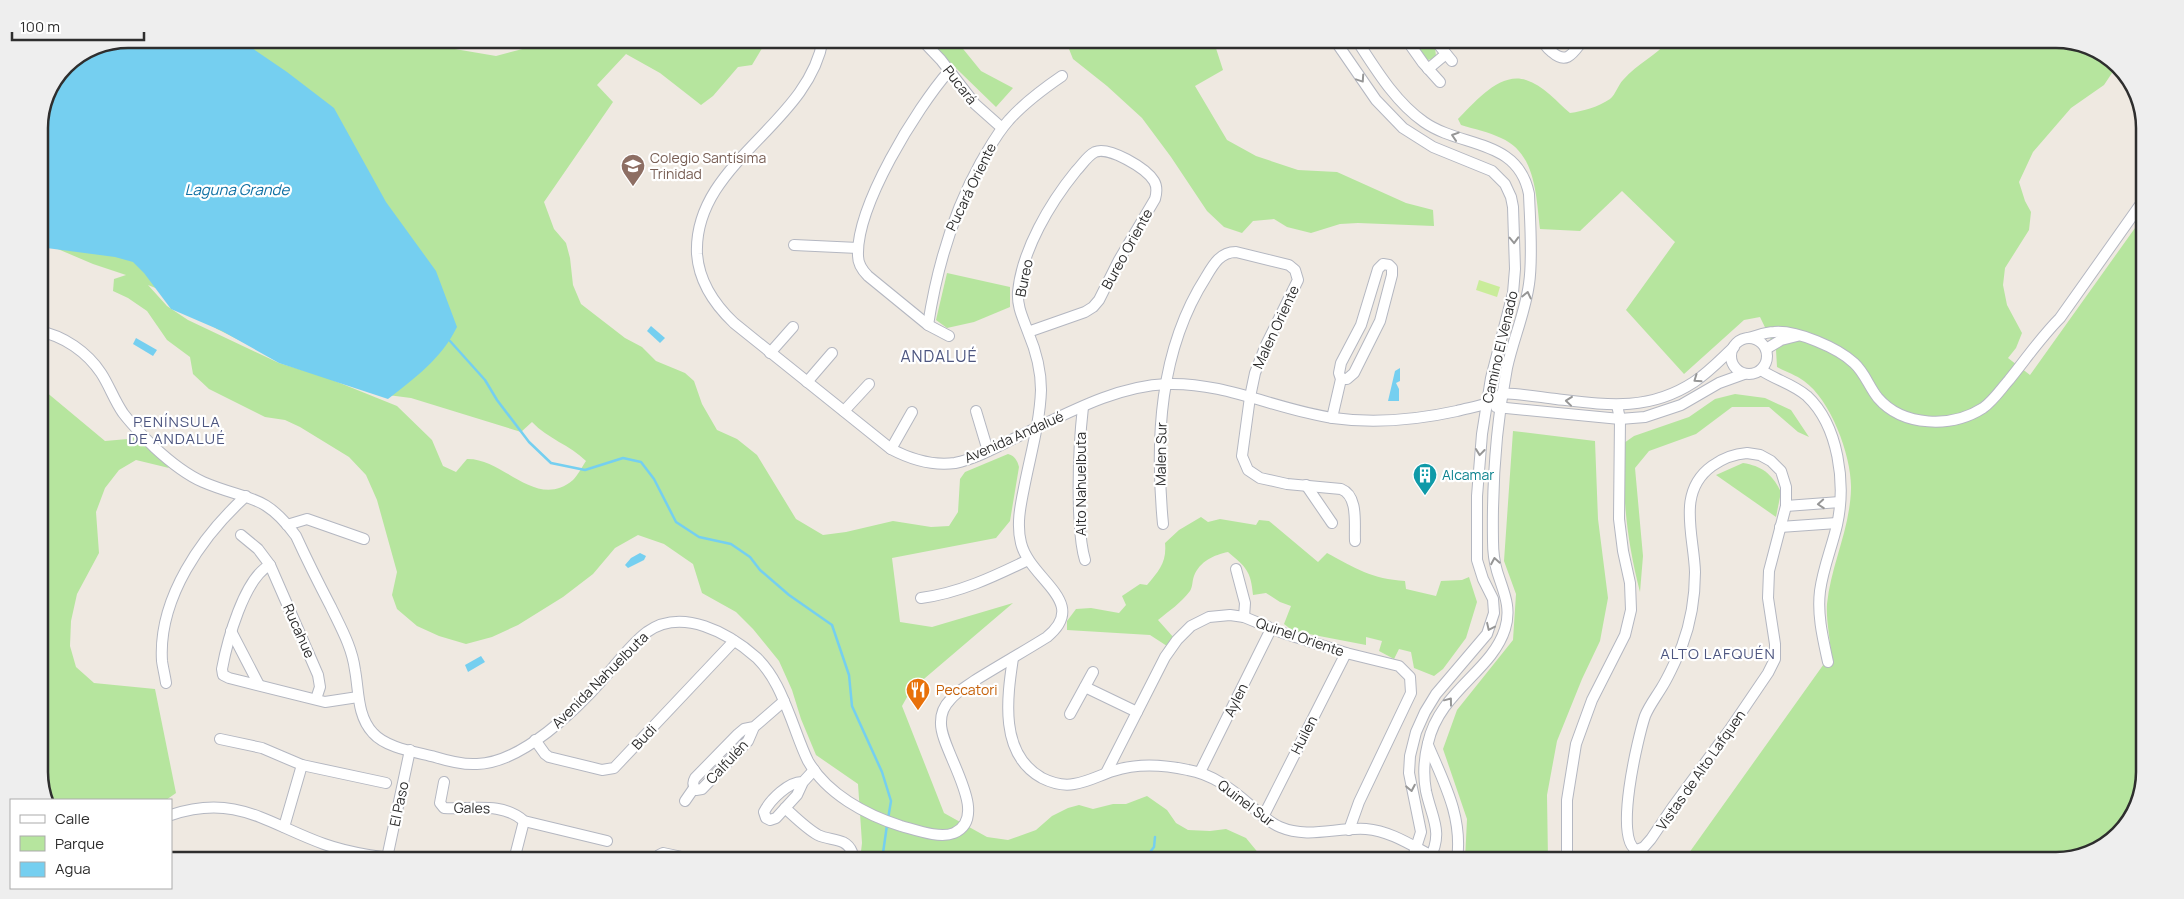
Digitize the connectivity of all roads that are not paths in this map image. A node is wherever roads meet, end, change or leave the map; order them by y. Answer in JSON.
{"nodes":[{"id":1,"x":820,"y":48,"type":"edge"},
{"id":2,"x":930,"y":48,"type":"edge"},
{"id":3,"x":1340,"y":48,"type":"edge"},
{"id":4,"x":1362,"y":48,"type":"edge"},
{"id":5,"x":1413,"y":48,"type":"edge"},
{"id":6,"x":1442,"y":48,"type":"edge"},
{"id":7,"x":1548,"y":48,"type":"edge"},
{"id":8,"x":1577,"y":48,"type":"edge"},
{"id":9,"x":1428,"y":69,"type":"junction"},
{"id":10,"x":949,"y":72,"type":"junction"},
{"id":11,"x":1062,"y":76,"type":"dead end"},
{"id":12,"x":1440,"y":82,"type":"dead end"},
{"id":13,"x":1002,"y":128,"type":"junction"},
{"id":14,"x":1102,"y":151,"type":"joint"},
{"id":15,"x":2136,"y":211,"type":"edge"},
{"id":16,"x":794,"y":245,"type":"dead end"},
{"id":17,"x":858,"y":248,"type":"junction"},
{"id":18,"x":1225,"y":254,"type":"joint"},
{"id":19,"x":928,"y":325,"type":"junction"},
{"id":20,"x":793,"y":327,"type":"dead end"},
{"id":21,"x":1028,"y":332,"type":"junction"},
{"id":22,"x":48,"y":333,"type":"edge"},
{"id":23,"x":948,"y":336,"type":"dead end"},
{"id":24,"x":1798,"y":336,"type":"junction"},
{"id":25,"x":1748,"y":338,"type":"junction"},
{"id":26,"x":1734,"y":347,"type":"junction"},
{"id":27,"x":1766,"y":349,"type":"junction"},
{"id":28,"x":770,"y":352,"type":"junction"},
{"id":29,"x":832,"y":353,"type":"dead end"},
{"id":30,"x":1761,"y":370,"type":"junction"},
{"id":31,"x":1744,"y":374,"type":"junction"},
{"id":32,"x":1341,"y":379,"type":"junction"},
{"id":33,"x":807,"y":382,"type":"junction"},
{"id":34,"x":869,"y":384,"type":"dead end"},
{"id":35,"x":1166,"y":384,"type":"junction"},
{"id":36,"x":1503,"y":394,"type":"junction"},
{"id":37,"x":1250,"y":397,"type":"junction"},
{"id":38,"x":1487,"y":404,"type":"junction"},
{"id":39,"x":1617,"y":405,"type":"junction"},
{"id":40,"x":1083,"y":407,"type":"junction"},
{"id":41,"x":1500,"y":409,"type":"junction"},
{"id":42,"x":844,"y":411,"type":"junction"},
{"id":43,"x":976,"y":411,"type":"dead end"},
{"id":44,"x":912,"y":412,"type":"dead end"},
{"id":45,"x":1332,"y":418,"type":"junction"},
{"id":46,"x":1620,"y":418,"type":"junction"},
{"id":47,"x":1036,"y":429,"type":"junction"},
{"id":48,"x":1013,"y":439,"type":"junction"},
{"id":49,"x":891,"y":449,"type":"junction"},
{"id":50,"x":988,"y":451,"type":"junction"},
{"id":51,"x":1031,"y":455,"type":"junction"},
{"id":52,"x":1306,"y":486,"type":"junction"},
{"id":53,"x":246,"y":496,"type":"junction"},
{"id":54,"x":1840,"y":502,"type":"junction"},
{"id":55,"x":1786,"y":506,"type":"junction"},
{"id":56,"x":1332,"y":523,"type":"dead end"},
{"id":57,"x":1837,"y":523,"type":"junction"},
{"id":58,"x":1163,"y":524,"type":"dead end"},
{"id":59,"x":287,"y":525,"type":"junction"},
{"id":60,"x":1780,"y":527,"type":"junction"},
{"id":61,"x":241,"y":535,"type":"dead end"},
{"id":62,"x":364,"y":539,"type":"dead end"},
{"id":63,"x":1355,"y":541,"type":"dead end"},
{"id":64,"x":1028,"y":560,"type":"junction"},
{"id":65,"x":1085,"y":560,"type":"dead end"},
{"id":66,"x":270,"y":565,"type":"junction"},
{"id":67,"x":1236,"y":569,"type":"dead end"},
{"id":68,"x":921,"y":598,"type":"dead end"},
{"id":69,"x":1244,"y":618,"type":"junction"},
{"id":70,"x":1271,"y":629,"type":"junction"},
{"id":71,"x":231,"y":631,"type":"junction"},
{"id":72,"x":734,"y":641,"type":"junction"},
{"id":73,"x":1346,"y":653,"type":"junction"},
{"id":74,"x":1013,"y":658,"type":"junction"},
{"id":75,"x":1828,"y":662,"type":"dead end"},
{"id":76,"x":1093,"y":672,"type":"dead end"},
{"id":77,"x":166,"y":684,"type":"dead end"},
{"id":78,"x":259,"y":685,"type":"junction"},
{"id":79,"x":1085,"y":687,"type":"junction"},
{"id":80,"x":358,"y":697,"type":"junction"},
{"id":81,"x":316,"y":699,"type":"junction"},
{"id":82,"x":784,"y":701,"type":"junction"},
{"id":83,"x":1137,"y":712,"type":"junction"},
{"id":84,"x":1070,"y":714,"type":"dead end"},
{"id":85,"x":220,"y":739,"type":"dead end"},
{"id":86,"x":535,"y":740,"type":"junction"},
{"id":87,"x":1414,"y":740,"type":"junction"},
{"id":88,"x":1428,"y":744,"type":"junction"},
{"id":89,"x":410,"y":750,"type":"junction"},
{"id":90,"x":302,"y":765,"type":"junction"},
{"id":91,"x":814,"y":770,"type":"junction"},
{"id":92,"x":1200,"y":772,"type":"junction"},
{"id":93,"x":1106,"y":773,"type":"junction"},
{"id":94,"x":1444,"y":781,"type":"junction"},
{"id":95,"x":444,"y":782,"type":"dead end"},
{"id":96,"x":803,"y":782,"type":"junction"},
{"id":97,"x":386,"y":783,"type":"dead end"},
{"id":98,"x":1425,"y":784,"type":"junction"},
{"id":99,"x":685,"y":801,"type":"dead end"},
{"id":100,"x":785,"y":808,"type":"junction"},
{"id":101,"x":172,"y":815,"type":"edge"},
{"id":102,"x":1263,"y":817,"type":"junction"},
{"id":103,"x":524,"y":822,"type":"junction"},
{"id":104,"x":284,"y":827,"type":"junction"},
{"id":105,"x":1349,"y":830,"type":"junction"},
{"id":106,"x":606,"y":841,"type":"dead end"},
{"id":107,"x":1417,"y":848,"type":"junction"},
{"id":108,"x":358,"y":852,"type":"edge"},
{"id":109,"x":388,"y":852,"type":"edge"},
{"id":110,"x":516,"y":852,"type":"edge"},
{"id":111,"x":852,"y":852,"type":"edge"},
{"id":112,"x":1415,"y":852,"type":"edge"},
{"id":113,"x":1422,"y":852,"type":"edge"},
{"id":114,"x":1432,"y":852,"type":"edge"},
{"id":115,"x":1457,"y":852,"type":"edge"},
{"id":116,"x":1567,"y":852,"type":"edge"}],
"edges":[{"from":1,"to":28,"type":"street","name":"Avenida Andalué"},
{"from":2,"to":10,"type":"street","name":"Pucará"},
{"from":3,"to":38,"type":"street","name":"Camino El Venado","one_way":true},
{"from":36,"to":4,"type":"street","name":"Camino El Venado","one_way":true},
{"from":5,"to":9,"type":"street"},
{"from":6,"to":9,"type":"street"},
{"from":7,"to":8,"type":"street"},
{"from":9,"to":12,"type":"street"},
{"from":10,"to":13,"type":"street","name":"Pucará"},
{"from":10,"to":17,"type":"street"},
{"from":11,"to":13,"type":"street","name":"Pucará Oriente"},
{"from":13,"to":19,"type":"street","name":"Pucará Oriente"},
{"from":14,"to":21,"type":"street","name":"Bureo"},
{"from":14,"to":21,"type":"street","name":"Bureo Oriente"},
{"from":15,"to":24,"type":"street"},
{"from":16,"to":17,"type":"street"},
{"from":17,"to":19,"type":"street"},
{"from":18,"to":35,"type":"street","name":"Malen Sur"},
{"from":18,"to":37,"type":"street","name":"Malen Oriente"},
{"from":19,"to":23,"type":"street"},
{"from":20,"to":28,"type":"street"},
{"from":21,"to":47,"type":"street","name":"Bureo"},
{"from":22,"to":53,"type":"street","name":"Avenida Nahuelbuta"},
{"from":24,"to":25,"type":"street"},
{"from":24,"to":27,"type":"street"},
{"from":25,"to":26,"type":"street"},
{"from":25,"to":27,"type":"street"},
{"from":26,"to":31,"type":"street"},
{"from":26,"to":39,"type":"street","one_way":true},
{"from":27,"to":30,"type":"street"},
{"from":28,"to":33,"type":"street","name":"Avenida Andalué"},
{"from":29,"to":33,"type":"street"},
{"from":30,"to":31,"type":"street"},
{"from":30,"to":54,"type":"street"},
{"from":31,"to":46,"type":"street"},
{"from":32,"to":32,"type":"street"},
{"from":32,"to":45,"type":"street"},
{"from":33,"to":42,"type":"street","name":"Avenida Andalué"},
{"from":34,"to":42,"type":"street"},
{"from":35,"to":37,"type":"street","name":"Avenida Andalué"},
{"from":35,"to":40,"type":"street","name":"Avenida Andalué"},
{"from":35,"to":58,"type":"street","name":"Malen Sur"},
{"from":36,"to":38,"type":"street"},
{"from":39,"to":36,"type":"street","one_way":true},
{"from":36,"to":41,"type":"street","name":"Camino El Venado"},
{"from":37,"to":45,"type":"street","name":"Avenida Andalué"},
{"from":37,"to":52,"type":"street"},
{"from":38,"to":41,"type":"street"},
{"from":38,"to":45,"type":"street","name":"Avenida Andalué"},
{"from":38,"to":87,"type":"street","name":"Camino El Venado","one_way":true},
{"from":39,"to":46,"type":"street"},
{"from":40,"to":47,"type":"street","name":"Avenida Andalué"},
{"from":40,"to":65,"type":"street","name":"Alto Nahuelbuta"},
{"from":41,"to":46,"type":"street"},
{"from":88,"to":41,"type":"street","name":"Camino El Venado","one_way":true},
{"from":42,"to":49,"type":"street","name":"Avenida Andalué"},
{"from":43,"to":50,"type":"street"},
{"from":44,"to":49,"type":"street"},
{"from":46,"to":116,"type":"street"},
{"from":47,"to":48,"type":"street","name":"Avenida Andalué"},
{"from":47,"to":51,"type":"street","name":"Avenida Nahuelbuta"},
{"from":48,"to":50,"type":"street","name":"Avenida Andalué"},
{"from":48,"to":51,"type":"street"},
{"from":49,"to":50,"type":"street","name":"Avenida Andalué"},
{"from":51,"to":64,"type":"street","name":"Avenida Nahuelbuta"},
{"from":52,"to":56,"type":"street"},
{"from":52,"to":63,"type":"street"},
{"from":53,"to":59,"type":"street","name":"Avenida Nahuelbuta"},
{"from":53,"to":77,"type":"street"},
{"from":54,"to":55,"type":"street","one_way":true},
{"from":54,"to":57,"type":"street"},
{"from":55,"to":60,"type":"street","name":"Vistas de Alto Lafquen"},
{"from":55,"to":60,"type":"street","name":"Vistas de Alto Lafquen"},
{"from":57,"to":60,"type":"street"},
{"from":57,"to":75,"type":"street"},
{"from":59,"to":62,"type":"street"},
{"from":59,"to":80,"type":"street","name":"Avenida Nahuelbuta"},
{"from":61,"to":66,"type":"street","name":"Rucahue"},
{"from":64,"to":68,"type":"street"},
{"from":64,"to":74,"type":"street","name":"Avenida Nahuelbuta"},
{"from":66,"to":71,"type":"street"},
{"from":66,"to":81,"type":"street","name":"Rucahue"},
{"from":67,"to":69,"type":"street"},
{"from":69,"to":70,"type":"street","name":"Quinel Oriente"},
{"from":69,"to":83,"type":"street","name":"Quinel Oriente"},
{"from":70,"to":73,"type":"street","name":"Quinel Oriente"},
{"from":70,"to":92,"type":"street","name":"Aylen"},
{"from":71,"to":78,"type":"street"},
{"from":71,"to":78,"type":"street"},
{"from":72,"to":82,"type":"street","name":"Avenida Nahuelbuta"},
{"from":72,"to":86,"type":"street","name":"Avenida Nahuelbuta"},
{"from":72,"to":86,"type":"street","name":"Budi"},
{"from":73,"to":102,"type":"street","name":"Huilen"},
{"from":73,"to":105,"type":"street","name":"Quinel Oriente"},
{"from":74,"to":91,"type":"street","name":"Avenida Nahuelbuta"},
{"from":74,"to":93,"type":"street","name":"Quinel Sur"},
{"from":76,"to":79,"type":"street"},
{"from":78,"to":81,"type":"street"},
{"from":79,"to":83,"type":"street"},
{"from":79,"to":84,"type":"street"},
{"from":80,"to":81,"type":"street"},
{"from":80,"to":89,"type":"street","name":"Avenida Nahuelbuta"},
{"from":82,"to":91,"type":"street","name":"Avenida Nahuelbuta"},
{"from":82,"to":99,"type":"street","name":"Calfulén"},
{"from":83,"to":93,"type":"street","name":"Quinel Oriente"},
{"from":85,"to":90,"type":"street"},
{"from":86,"to":89,"type":"street","name":"Avenida Nahuelbuta"},
{"from":87,"to":88,"type":"street"},
{"from":87,"to":107,"type":"street","name":"Camino El Venado","one_way":true},
{"from":88,"to":94,"type":"street"},
{"from":88,"to":98,"type":"street","name":"Camino El Venado"},
{"from":89,"to":109,"type":"street","name":"El Paso"},
{"from":90,"to":97,"type":"street"},
{"from":90,"to":104,"type":"street"},
{"from":91,"to":96,"type":"street"},
{"from":92,"to":93,"type":"street","name":"Quinel Sur"},
{"from":92,"to":102,"type":"street","name":"Quinel Sur"},
{"from":94,"to":98,"type":"street"},
{"from":94,"to":115,"type":"street"},
{"from":95,"to":103,"type":"street","name":"Gales"},
{"from":96,"to":100,"type":"street"},
{"from":96,"to":100,"type":"street"},
{"from":98,"to":114,"type":"street","name":"Camino El Venado"},
{"from":100,"to":111,"type":"street"},
{"from":101,"to":104,"type":"street"},
{"from":102,"to":105,"type":"street","name":"Quinel Sur"},
{"from":103,"to":106,"type":"street","name":"Gales"},
{"from":103,"to":110,"type":"street"},
{"from":104,"to":108,"type":"street"},
{"from":105,"to":107,"type":"street","name":"Quinel Sur"},
{"from":107,"to":112,"type":"street","name":"Camino El Venado"},
{"from":107,"to":113,"type":"street","name":"Quinel Sur"}]}
